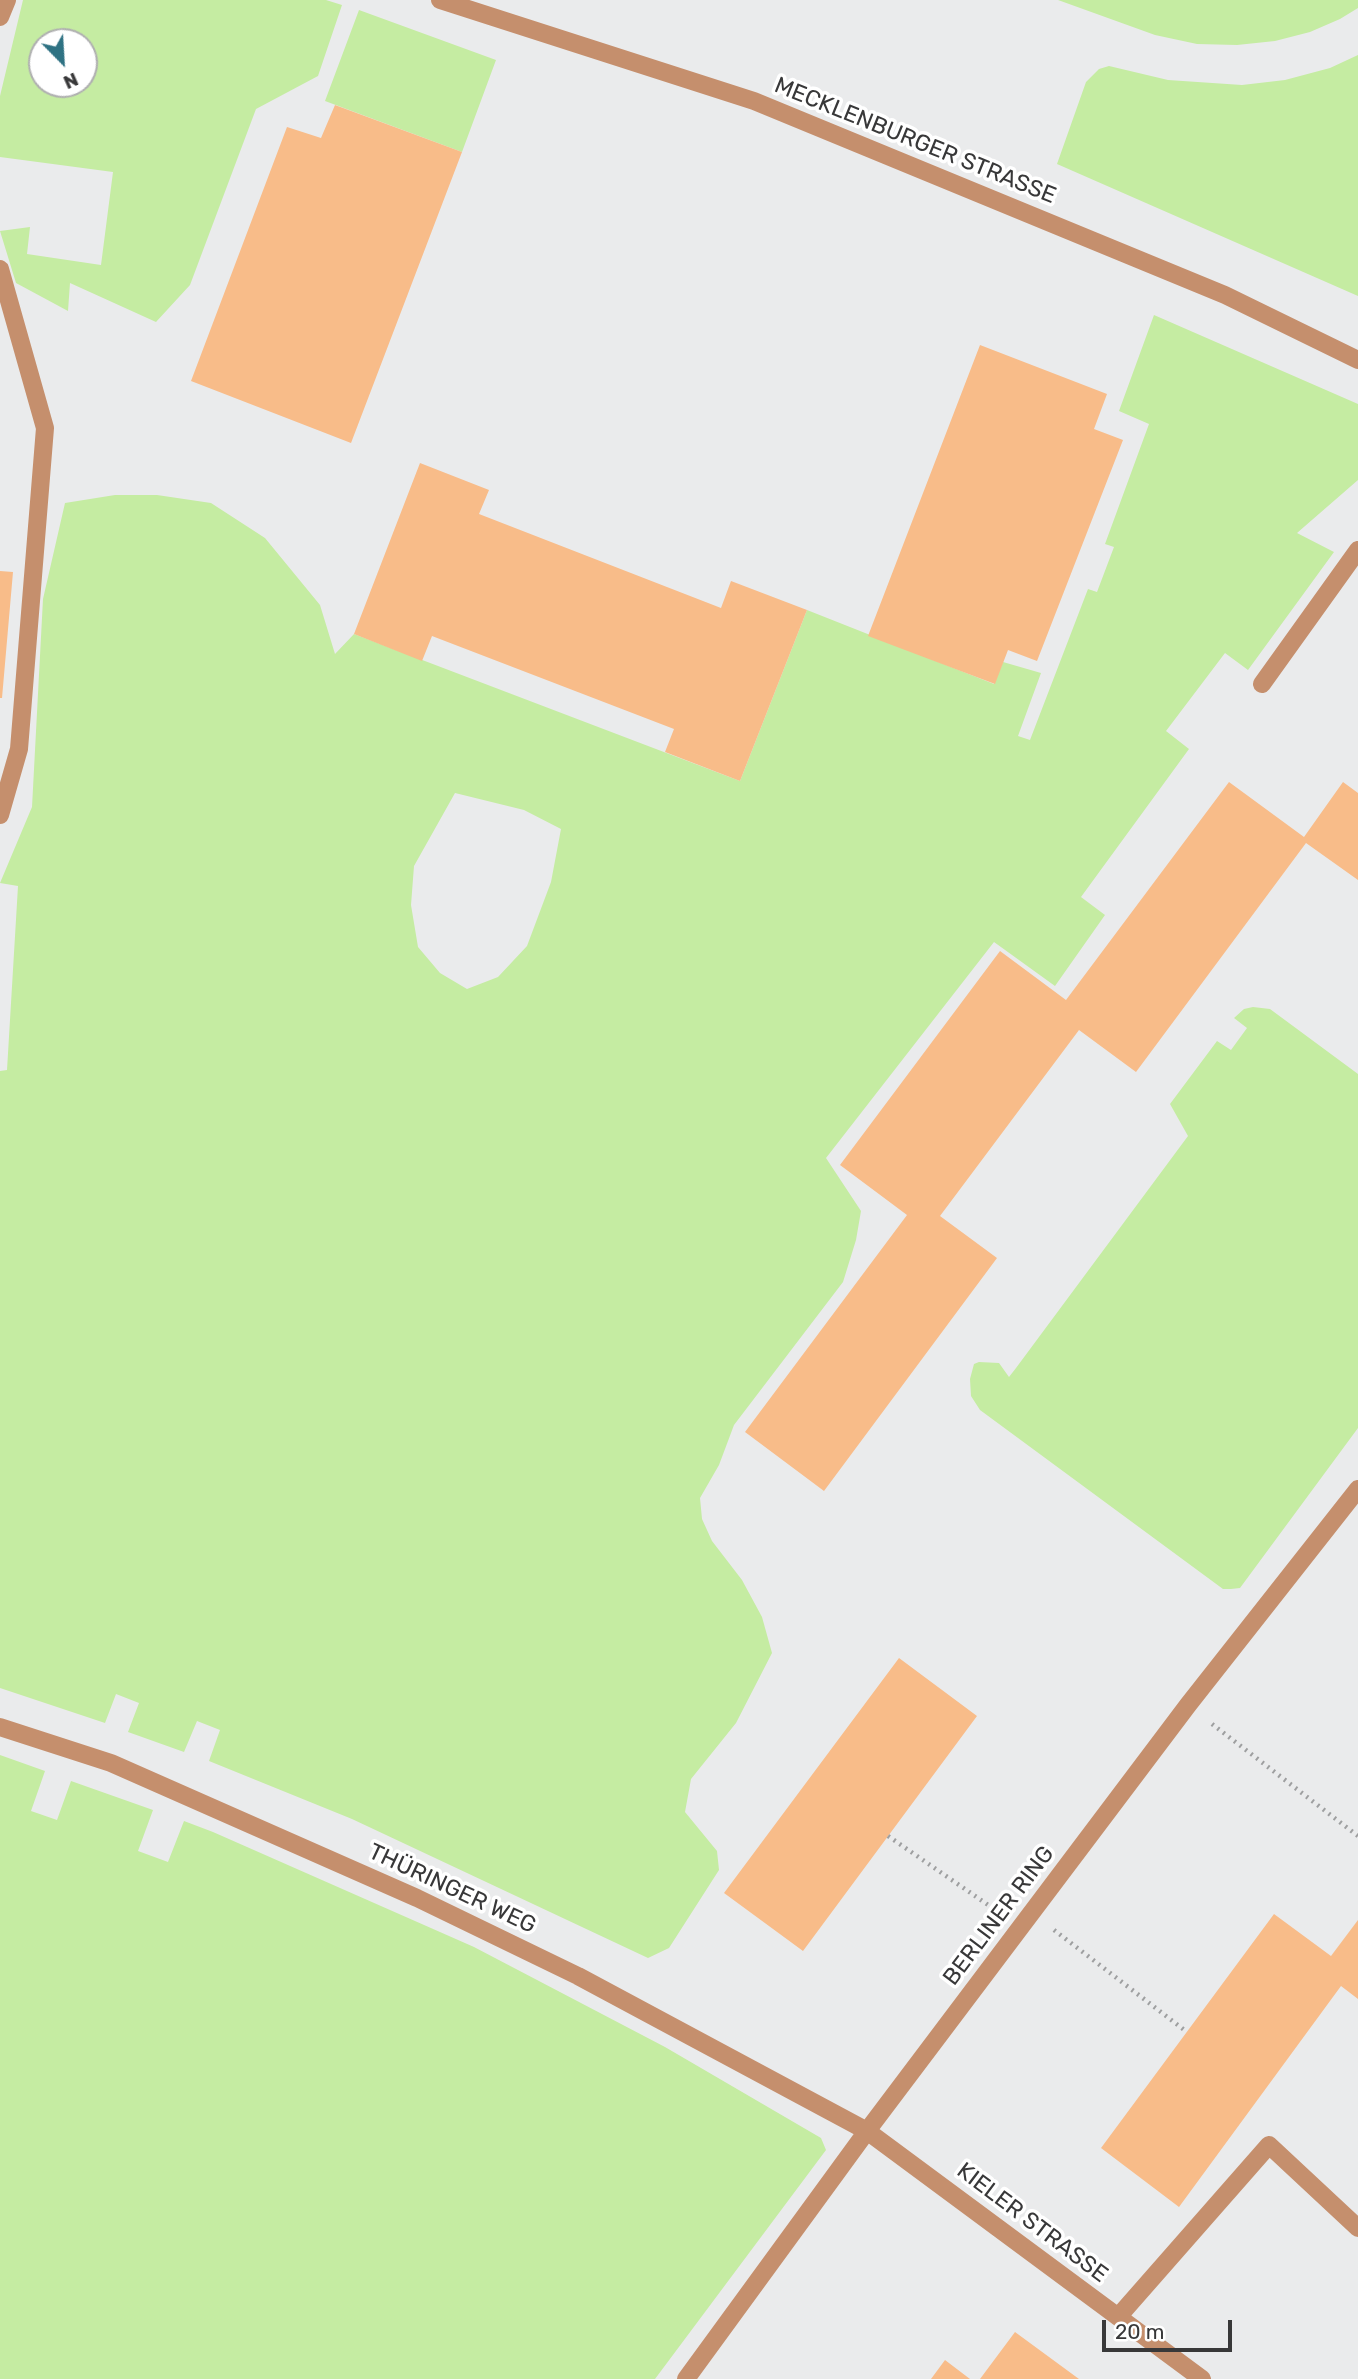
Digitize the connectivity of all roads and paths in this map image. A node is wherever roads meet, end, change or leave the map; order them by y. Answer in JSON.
{"nodes":[{"id":1,"x":7,"y":0,"type":"edge"},
{"id":2,"x":440,"y":0,"type":"edge"},
{"id":3,"x":0,"y":18,"type":"edge"},
{"id":4,"x":0,"y":269,"type":"edge"},
{"id":5,"x":1358,"y":360,"type":"edge"},
{"id":6,"x":1358,"y":550,"type":"edge"},
{"id":7,"x":1262,"y":684,"type":"dead end"},
{"id":8,"x":0,"y":815,"type":"edge"},
{"id":9,"x":1358,"y":1489,"type":"edge"},
{"id":10,"x":1188,"y":1705,"type":"junction"},
{"id":11,"x":0,"y":1727,"type":"edge"},
{"id":12,"x":888,"y":1836,"type":"dead end"},
{"id":13,"x":1358,"y":1836,"type":"edge"},
{"id":14,"x":1026,"y":1920,"type":"junction"},
{"id":15,"x":1187,"y":2032,"type":"dead end"},
{"id":16,"x":867,"y":2131,"type":"junction"},
{"id":17,"x":1358,"y":2228,"type":"edge"},
{"id":18,"x":1118,"y":2317,"type":"junction"},
{"id":19,"x":686,"y":2379,"type":"edge"},
{"id":20,"x":1202,"y":2379,"type":"edge"}],
"edges":[{"from":1,"to":3,"type":"lane"},
{"from":2,"to":5,"type":"lane","name":"MECKLENBURGER STRASSE"},
{"from":4,"to":8,"type":"lane"},
{"from":6,"to":7,"type":"lane"},
{"from":9,"to":10,"type":"lane","name":"BERLINER RING"},
{"from":10,"to":13,"type":"path"},
{"from":10,"to":14,"type":"lane","name":"BERLINER RING"},
{"from":11,"to":16,"type":"lane","name":"THÜRINGER WEG"},
{"from":12,"to":14,"type":"path"},
{"from":14,"to":15,"type":"path"},
{"from":14,"to":16,"type":"lane","name":"BERLINER RING"},
{"from":16,"to":18,"type":"lane","name":"KIELER STRASSE"},
{"from":16,"to":19,"type":"lane","name":"BERLINER RING"},
{"from":17,"to":18,"type":"lane"},
{"from":18,"to":20,"type":"lane","name":"KIELER STRASSE"}]}
